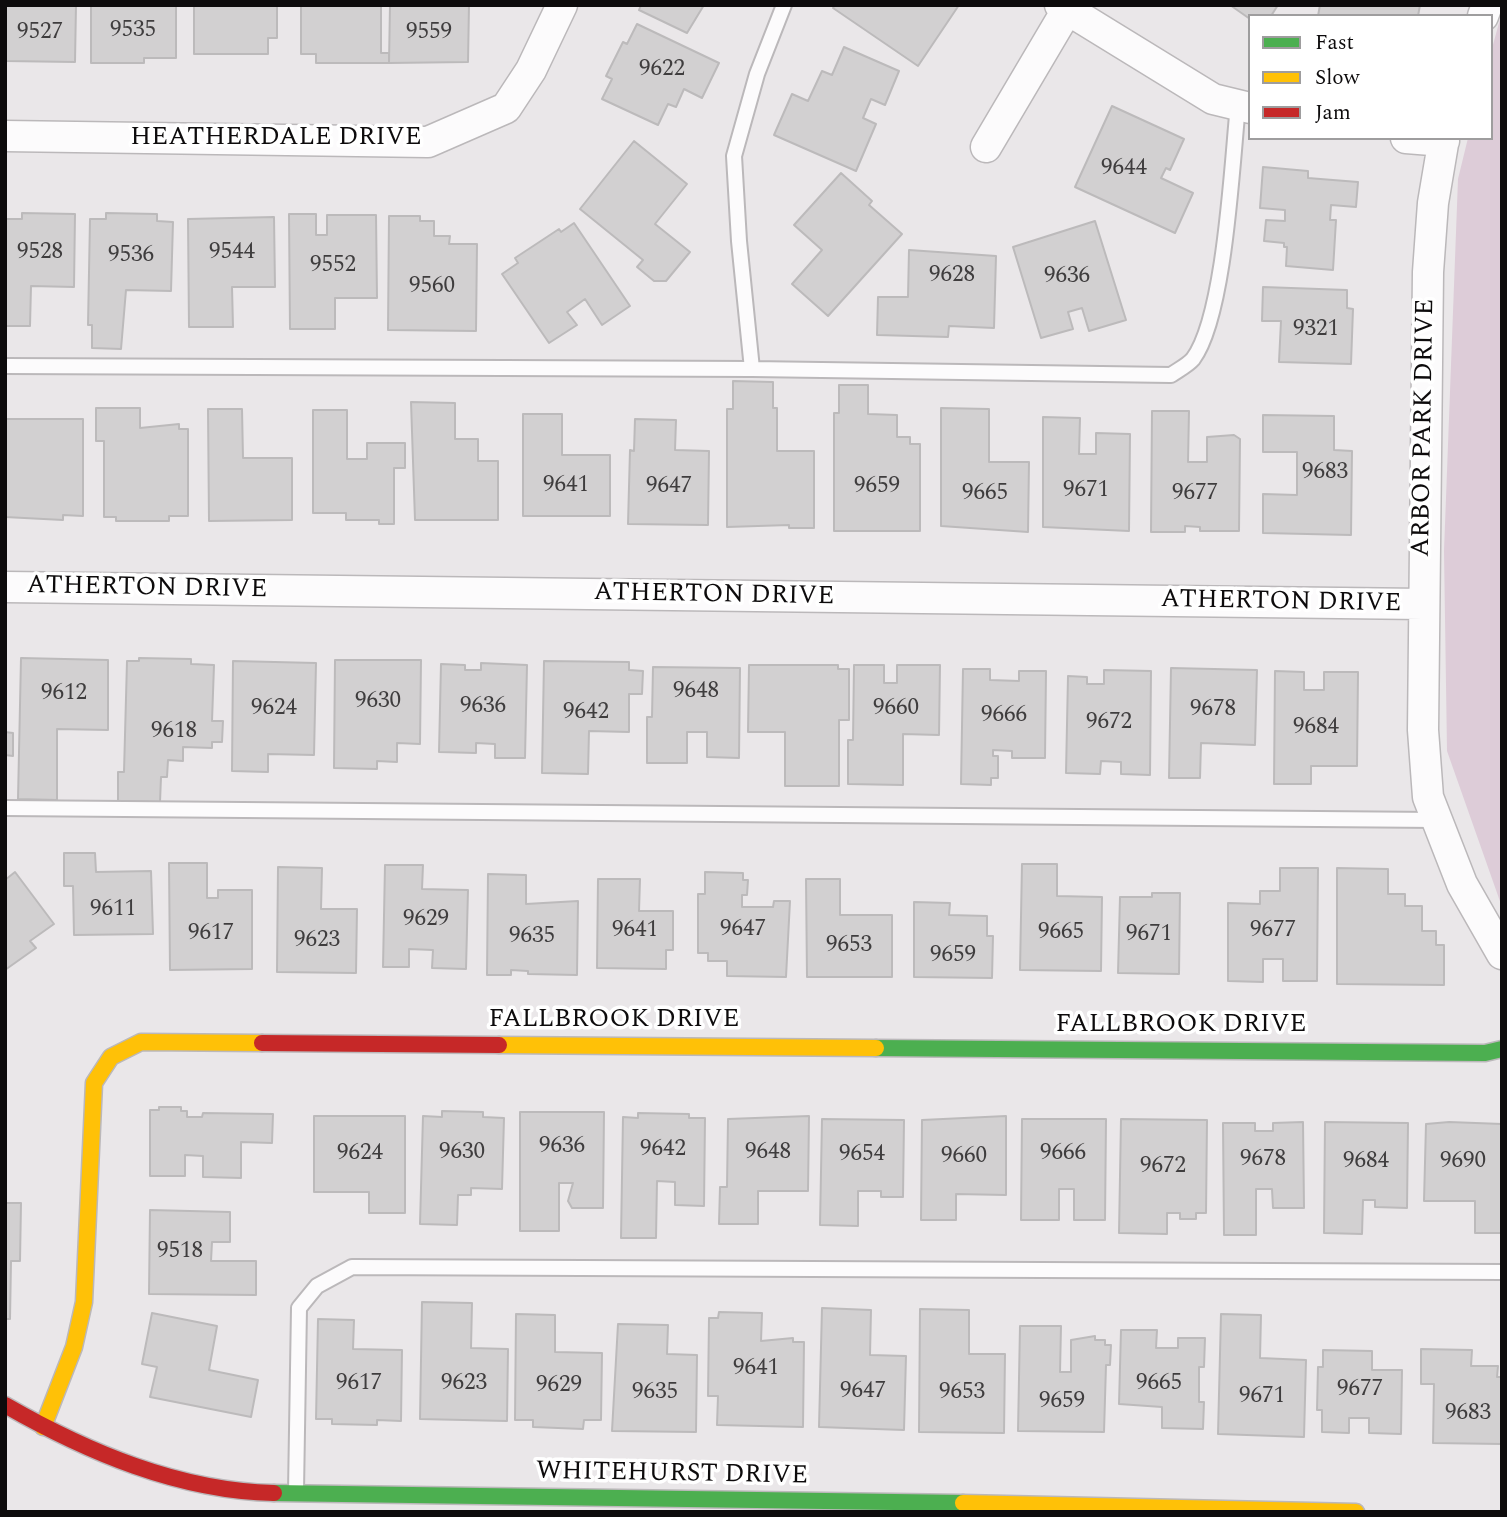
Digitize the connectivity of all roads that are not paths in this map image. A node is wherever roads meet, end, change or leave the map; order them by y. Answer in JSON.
{"nodes":[{"id":1,"x":562,"y":5,"type":"edge"},
{"id":2,"x":784,"y":5,"type":"edge"},
{"id":3,"x":1063,"y":8,"type":"edge"},
{"id":4,"x":1244,"y":107,"type":"edge"},
{"id":5,"x":5,"y":136,"type":"edge"},
{"id":6,"x":1444,"y":140,"type":"edge"},
{"id":7,"x":986,"y":147,"type":"dead end"},
{"id":8,"x":5,"y":366,"type":"edge"},
{"id":9,"x":752,"y":369,"type":"junction"},
{"id":10,"x":5,"y":587,"type":"edge"},
{"id":11,"x":1423,"y":604,"type":"junction"},
{"id":12,"x":5,"y":808,"type":"edge"},
{"id":13,"x":1437,"y":821,"type":"junction"},
{"id":14,"x":1502,"y":954,"type":"edge"},
{"id":15,"x":1502,"y":1049,"type":"edge"},
{"id":16,"x":1502,"y":1272,"type":"edge"},
{"id":17,"x":5,"y":1405,"type":"edge"},
{"id":18,"x":43,"y":1427,"type":"junction"},
{"id":19,"x":296,"y":1496,"type":"junction"},
{"id":20,"x":1110,"y":1508,"type":"edge"},
{"id":21,"x":1337,"y":1511,"type":"edge"},
{"id":22,"x":1356,"y":1512,"type":"edge"}],
"edges":[{"from":1,"to":5,"type":"street","name":"HEATHERDALE DRIVE"},
{"from":2,"to":9,"type":"lane"},
{"from":3,"to":4,"type":"street"},
{"from":3,"to":7,"type":"street"},
{"from":4,"to":9,"type":"lane"},
{"from":6,"to":11,"type":"street","name":"ARBOR PARK DRIVE"},
{"from":8,"to":9,"type":"lane"},
{"from":10,"to":11,"type":"street","name":"ATHERTON DRIVE"},
{"from":11,"to":13,"type":"street","name":"ARBOR PARK DRIVE"},
{"from":12,"to":13,"type":"lane"},
{"from":13,"to":14,"type":"street","name":"ARBOR PARK DRIVE"},
{"from":15,"to":18,"type":"street","name":"FALLBROOK DRIVE"},
{"from":16,"to":19,"type":"lane"},
{"from":17,"to":18,"type":"street","name":"WHITEHURST DRIVE"},
{"from":18,"to":19,"type":"street","name":"WHITEHURST DRIVE"},
{"from":19,"to":20,"type":"street","name":"WHITEHURST DRIVE"},
{"from":20,"to":21,"type":"street","name":"WHITEHURST DRIVE"},
{"from":21,"to":22,"type":"street","name":"WHITEHURST DRIVE"}]}
